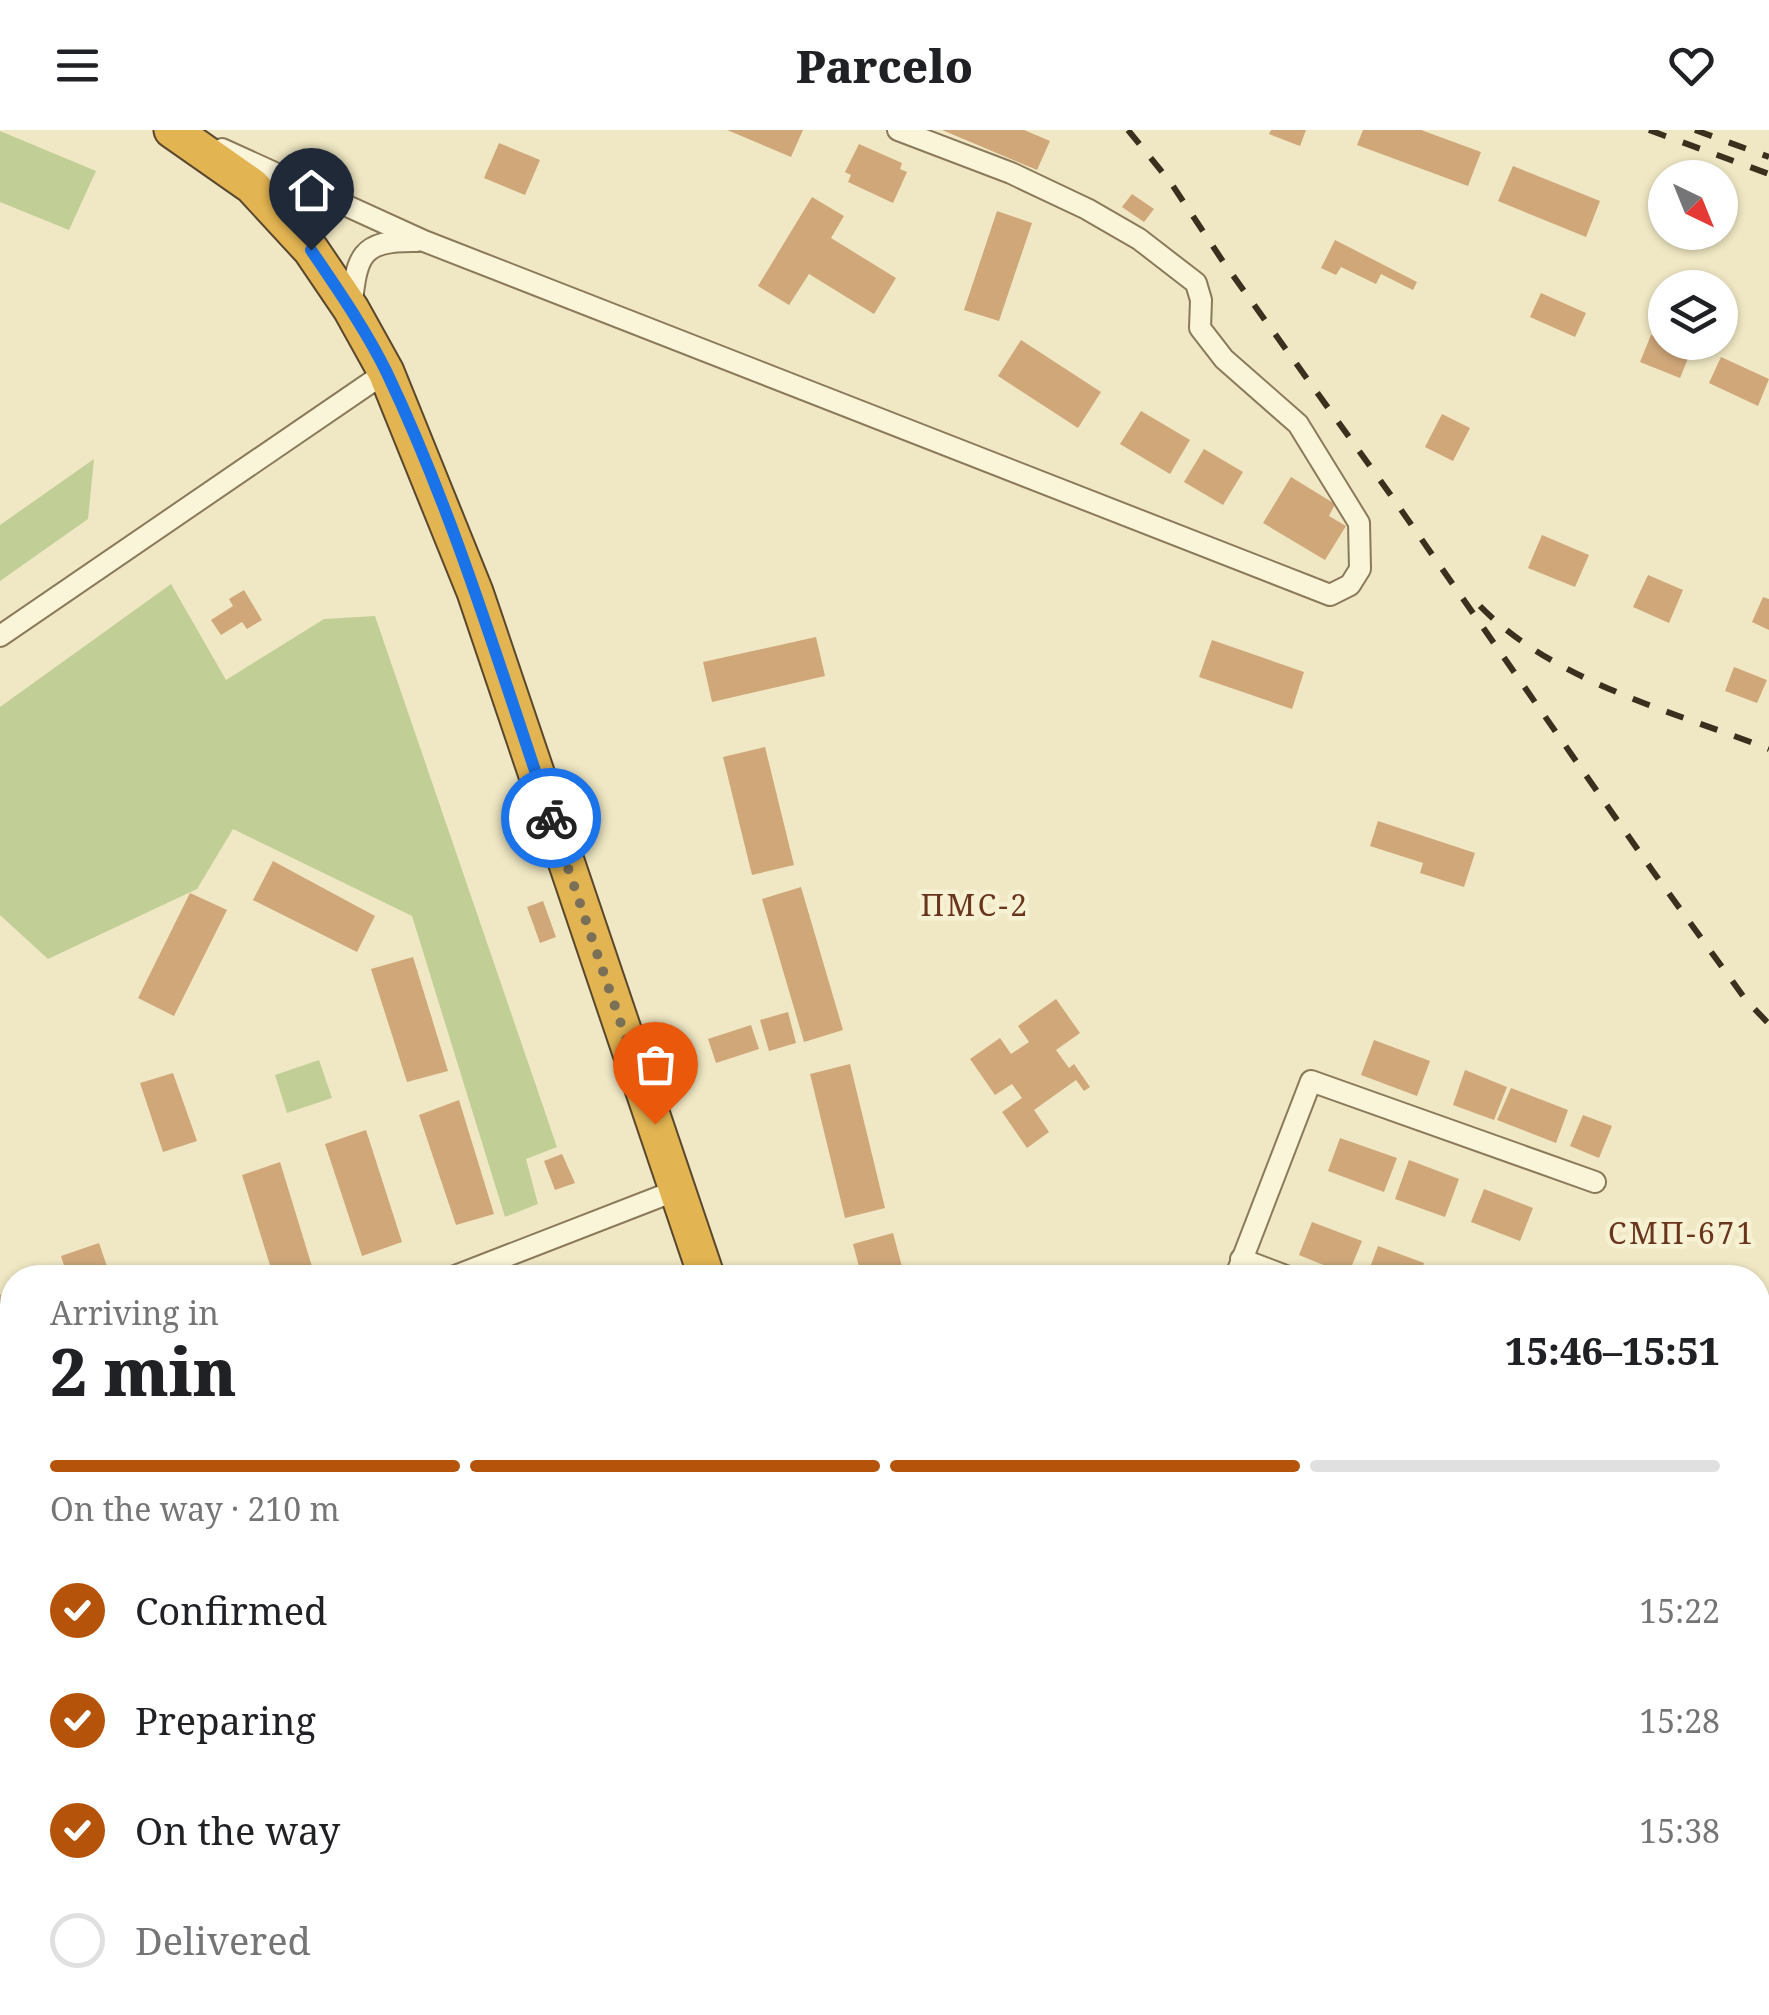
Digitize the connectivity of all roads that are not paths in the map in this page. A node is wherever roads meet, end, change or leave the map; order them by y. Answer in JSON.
{"nodes":[{"id":1,"x":176,"y":130,"type":"edge"},
{"id":2,"x":898,"y":130,"type":"edge"},
{"id":3,"x":424,"y":241,"type":"junction"},
{"id":4,"x":351,"y":309,"type":"junction"},
{"id":5,"x":386,"y":372,"type":"junction"},
{"id":6,"x":0,"y":636,"type":"edge"},
{"id":7,"x":1595,"y":1182,"type":"dead end"},
{"id":8,"x":677,"y":1190,"type":"junction"},
{"id":9,"x":484,"y":1265,"type":"edge"},
{"id":10,"x":702,"y":1265,"type":"edge"},
{"id":11,"x":1239,"y":1265,"type":"edge"}],
"edges":[{"from":1,"to":3,"type":"street"},
{"from":1,"to":4,"type":"highway"},
{"from":2,"to":3,"type":"street"},
{"from":3,"to":4,"type":"street"},
{"from":4,"to":5,"type":"highway"},
{"from":5,"to":6,"type":"street"},
{"from":5,"to":8,"type":"highway"},
{"from":7,"to":11,"type":"street"},
{"from":8,"to":9,"type":"street"},
{"from":8,"to":10,"type":"highway"}]}
